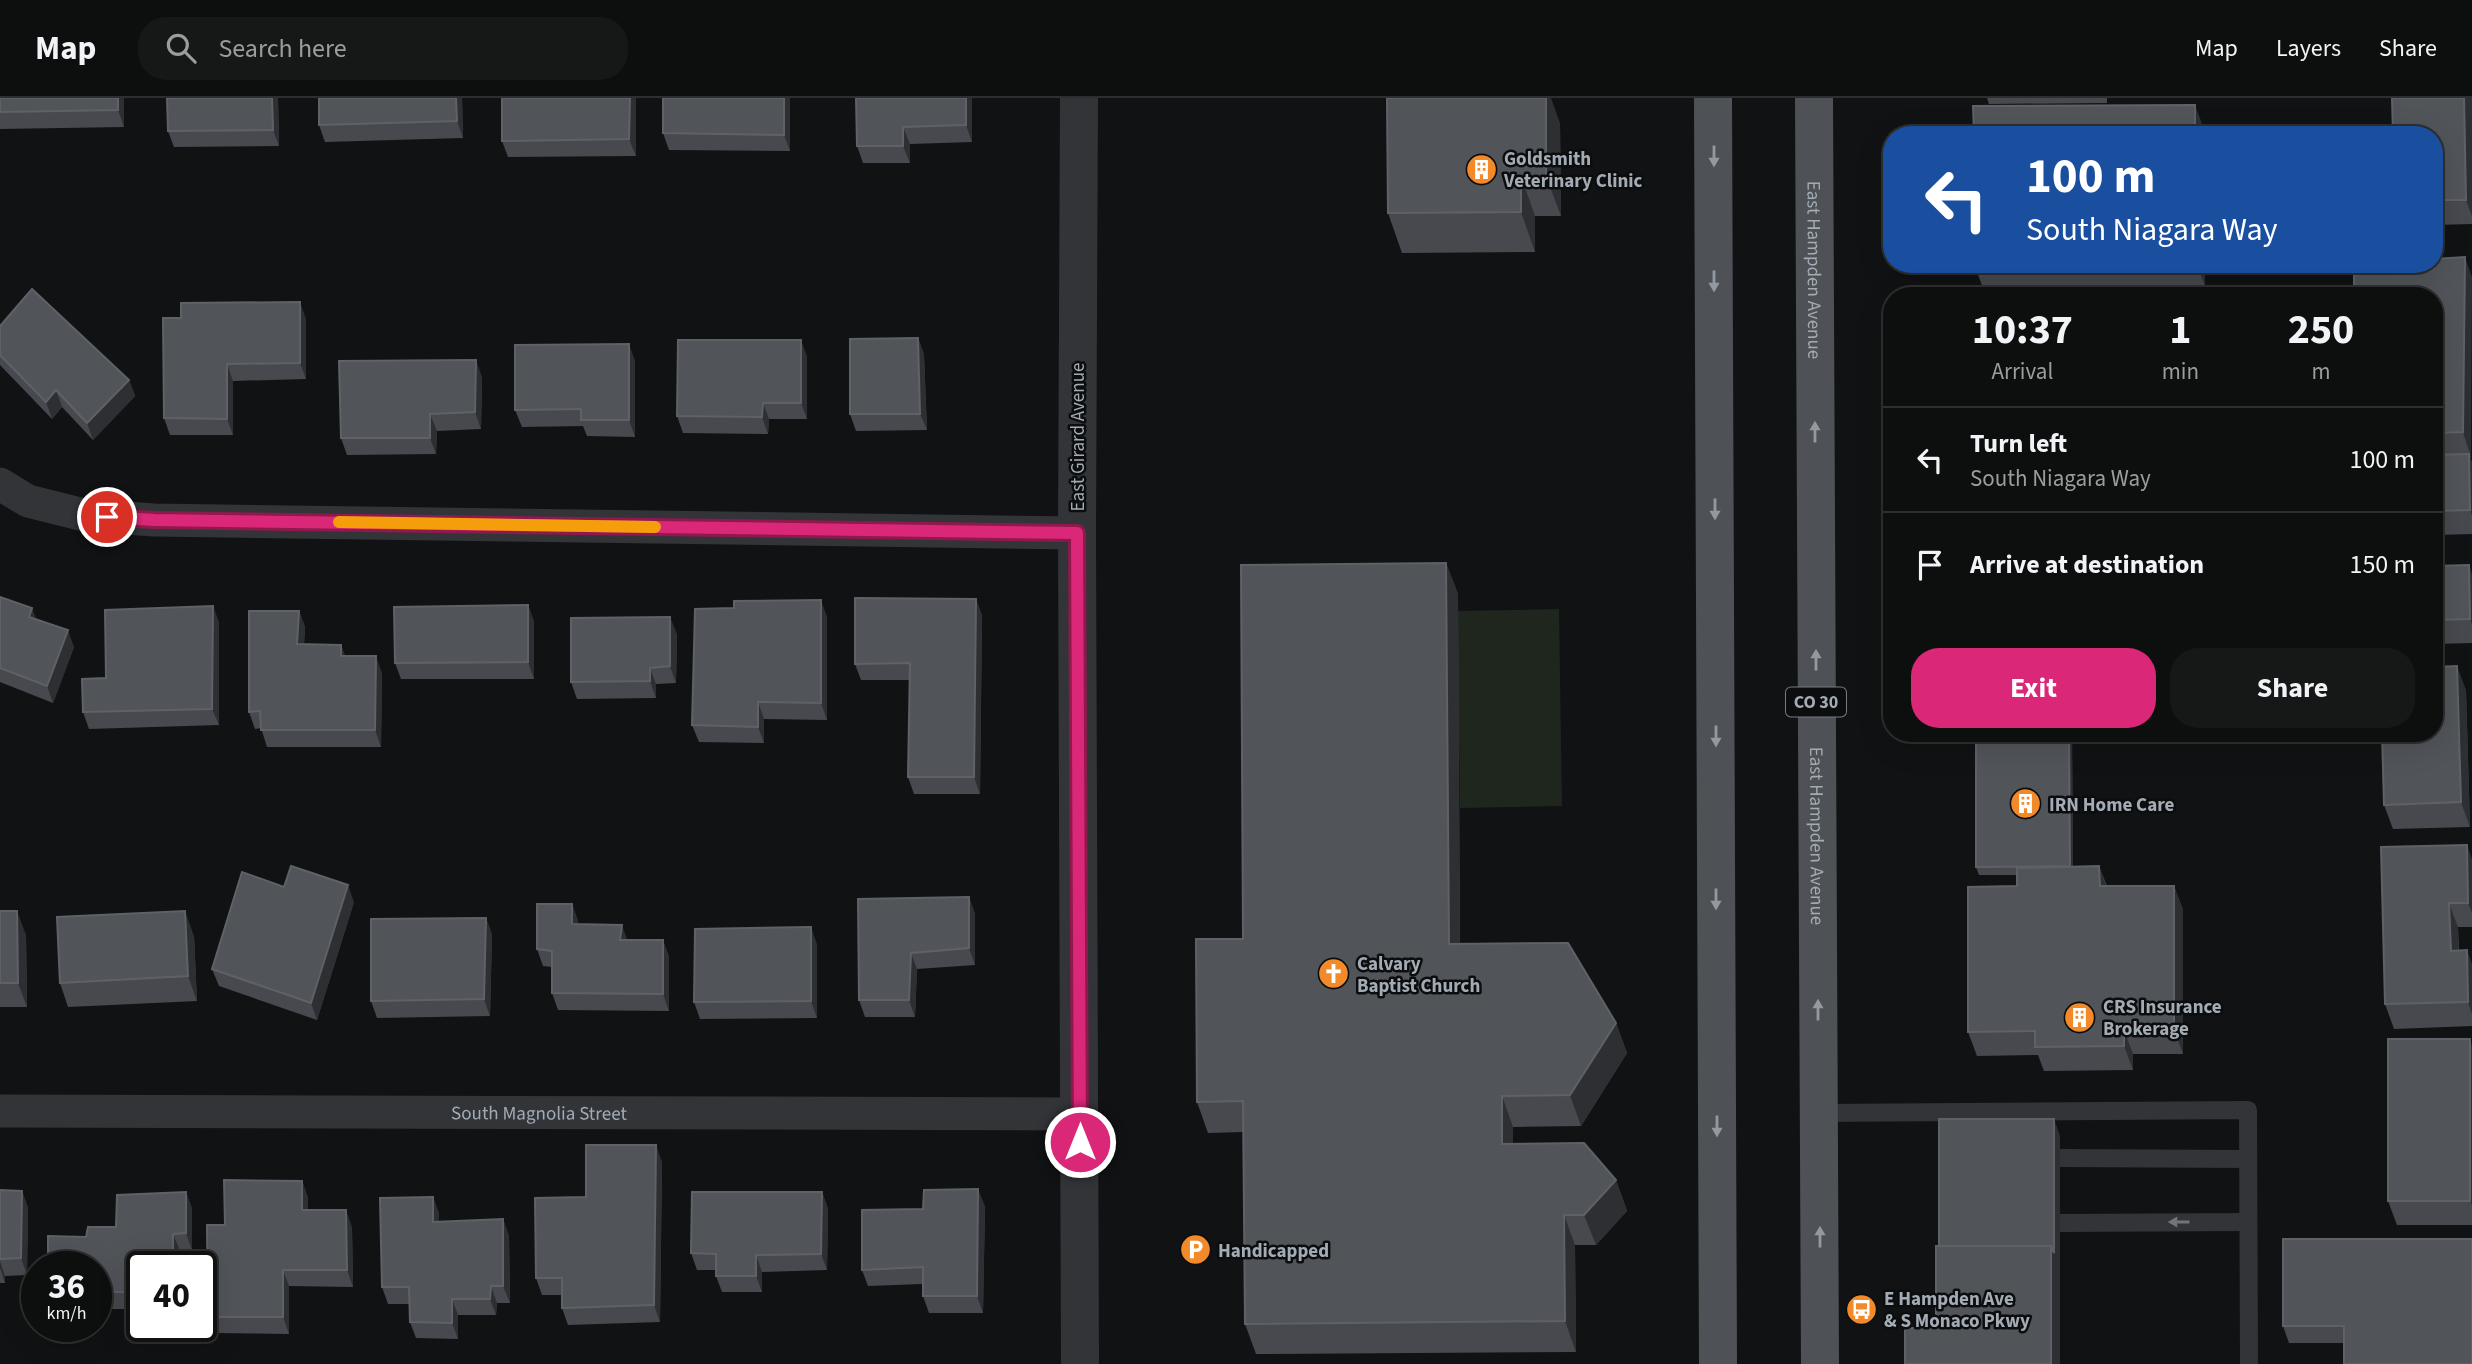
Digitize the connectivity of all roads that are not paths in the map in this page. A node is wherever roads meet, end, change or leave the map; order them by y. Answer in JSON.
{"nodes":[{"id":1,"x":1079,"y":98,"type":"edge"},
{"id":2,"x":1713,"y":98,"type":"edge"},
{"id":3,"x":1814,"y":98,"type":"edge"},
{"id":4,"x":0,"y":484,"type":"edge"},
{"id":5,"x":1077,"y":533,"type":"junction"},
{"id":6,"x":0,"y":1111,"type":"edge"},
{"id":7,"x":1819,"y":1113,"type":"junction"},
{"id":8,"x":1079,"y":1114,"type":"junction"},
{"id":9,"x":2060,"y":1158,"type":"dead end"},
{"id":10,"x":2248,"y":1159,"type":"junction"},
{"id":11,"x":2248,"y":1222,"type":"junction"},
{"id":12,"x":2060,"y":1223,"type":"dead end"},
{"id":13,"x":1080,"y":1364,"type":"edge"},
{"id":14,"x":1718,"y":1364,"type":"edge"},
{"id":15,"x":1820,"y":1364,"type":"edge"},
{"id":16,"x":2249,"y":1364,"type":"edge"}],
"edges":[{"from":1,"to":5,"type":"street","name":"East Girard Avenue"},
{"from":2,"to":14,"type":"main road","one_way":true},
{"from":7,"to":3,"type":"main road","name":"East Hampden Avenue","number":"CO 30","one_way":true},
{"from":4,"to":5,"type":"street"},
{"from":5,"to":8,"type":"street","name":"East Girard Avenue"},
{"from":6,"to":8,"type":"street","name":"South Magnolia Street"},
{"from":7,"to":10,"type":"lane"},
{"from":15,"to":7,"type":"main road","name":"East Hampden Avenue","number":"CO 30","one_way":true},
{"from":8,"to":13,"type":"street","name":"East Girard Avenue"},
{"from":9,"to":10,"type":"lane"},
{"from":10,"to":11,"type":"lane"},
{"from":11,"to":12,"type":"lane","one_way":true},
{"from":11,"to":16,"type":"lane"}]}
